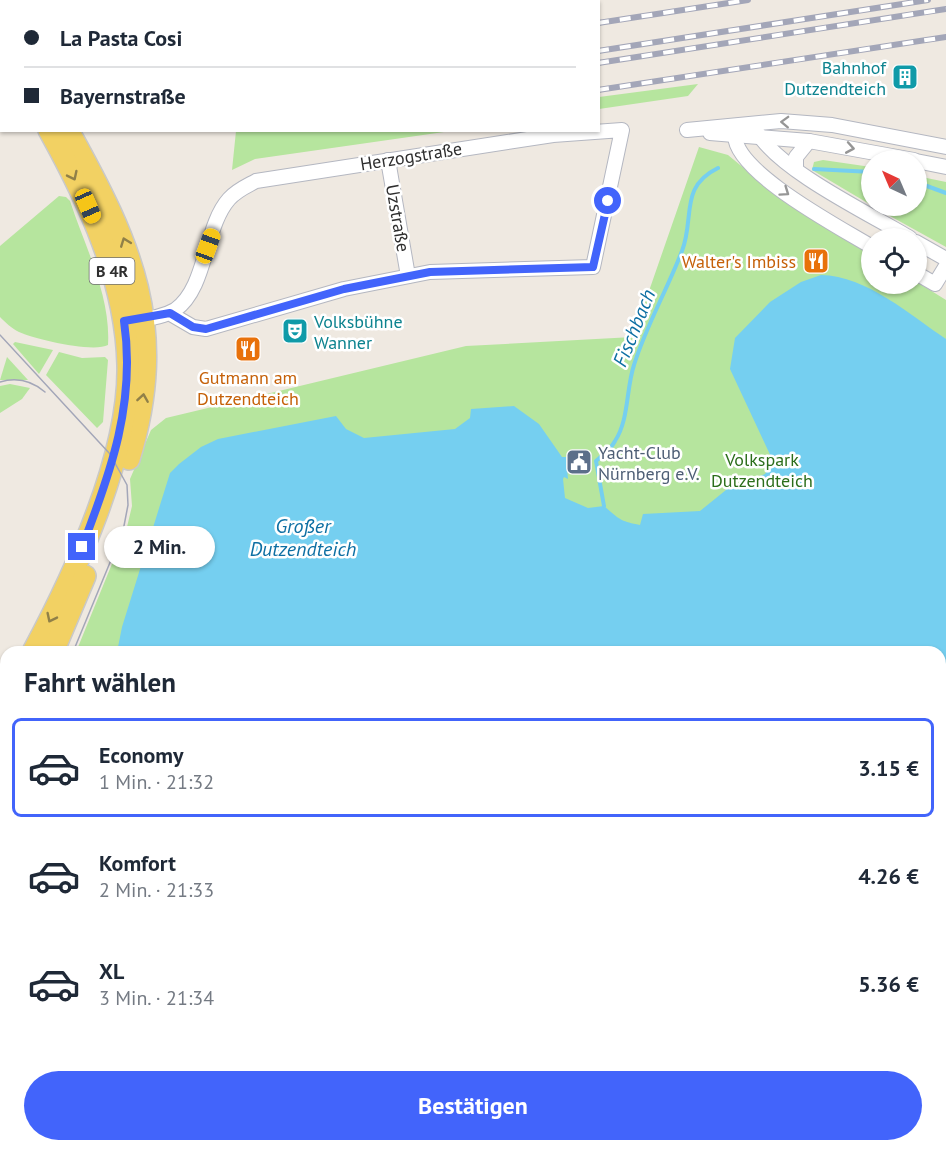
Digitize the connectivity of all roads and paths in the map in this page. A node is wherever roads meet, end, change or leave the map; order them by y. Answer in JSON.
{"nodes":[{"id":1,"x":752,"y":122,"type":"junction"},
{"id":2,"x":50,"y":132,"type":"edge"},
{"id":3,"x":69,"y":132,"type":"edge"},
{"id":4,"x":594,"y":132,"type":"edge"},
{"id":5,"x":600,"y":132,"type":"edge"},
{"id":6,"x":735,"y":135,"type":"junction"},
{"id":7,"x":759,"y":135,"type":"junction"},
{"id":8,"x":809,"y":141,"type":"junction"},
{"id":9,"x":946,"y":147,"type":"edge"},
{"id":10,"x":861,"y":151,"type":"edge"},
{"id":11,"x":388,"y":160,"type":"junction"},
{"id":12,"x":927,"y":163,"type":"edge"},
{"id":13,"x":946,"y":167,"type":"edge"},
{"id":14,"x":796,"y":169,"type":"junction"},
{"id":15,"x":893,"y":228,"type":"edge"},
{"id":16,"x":861,"y":240,"type":"edge"},
{"id":17,"x":927,"y":249,"type":"edge"},
{"id":18,"x":946,"y":260,"type":"edge"},
{"id":19,"x":946,"y":266,"type":"edge"},
{"id":20,"x":408,"y":276,"type":"junction"},
{"id":21,"x":927,"y":279,"type":"edge"},
{"id":22,"x":170,"y":313,"type":"junction"},
{"id":23,"x":134,"y":320,"type":"junction"},
{"id":24,"x":36,"y":646,"type":"edge"},
{"id":25,"x":55,"y":646,"type":"edge"}],
"edges":[{"from":1,"to":6,"type":"street"},
{"from":1,"to":6,"type":"street"},
{"from":1,"to":7,"type":"street"},
{"from":9,"to":1,"type":"street","one_way":true},
{"from":2,"to":23,"type":"main road","number":"B 4R","one_way":true},
{"from":23,"to":3,"type":"main road","number":"B 4R","one_way":true},
{"from":4,"to":11,"type":"street","name":"Herzogstraße"},
{"from":5,"to":20,"type":"street","name":"Herzogstraße"},
{"from":6,"to":7,"type":"street"},
{"from":6,"to":16,"type":"street","one_way":true},
{"from":7,"to":8,"type":"street"},
{"from":7,"to":14,"type":"street"},
{"from":8,"to":10,"type":"street","one_way":true},
{"from":8,"to":14,"type":"street"},
{"from":11,"to":20,"type":"street","name":"Uzstraße"},
{"from":11,"to":22,"type":"street","name":"Herzogstraße"},
{"from":12,"to":13,"type":"street"},
{"from":14,"to":15,"type":"street"},
{"from":17,"to":18,"type":"street"},
{"from":19,"to":21,"type":"street"},
{"from":20,"to":22,"type":"street"},
{"from":22,"to":23,"type":"street"},
{"from":23,"to":24,"type":"main road","number":"B 4R","one_way":true},
{"from":25,"to":23,"type":"main road","number":"B 4R","one_way":true}]}
